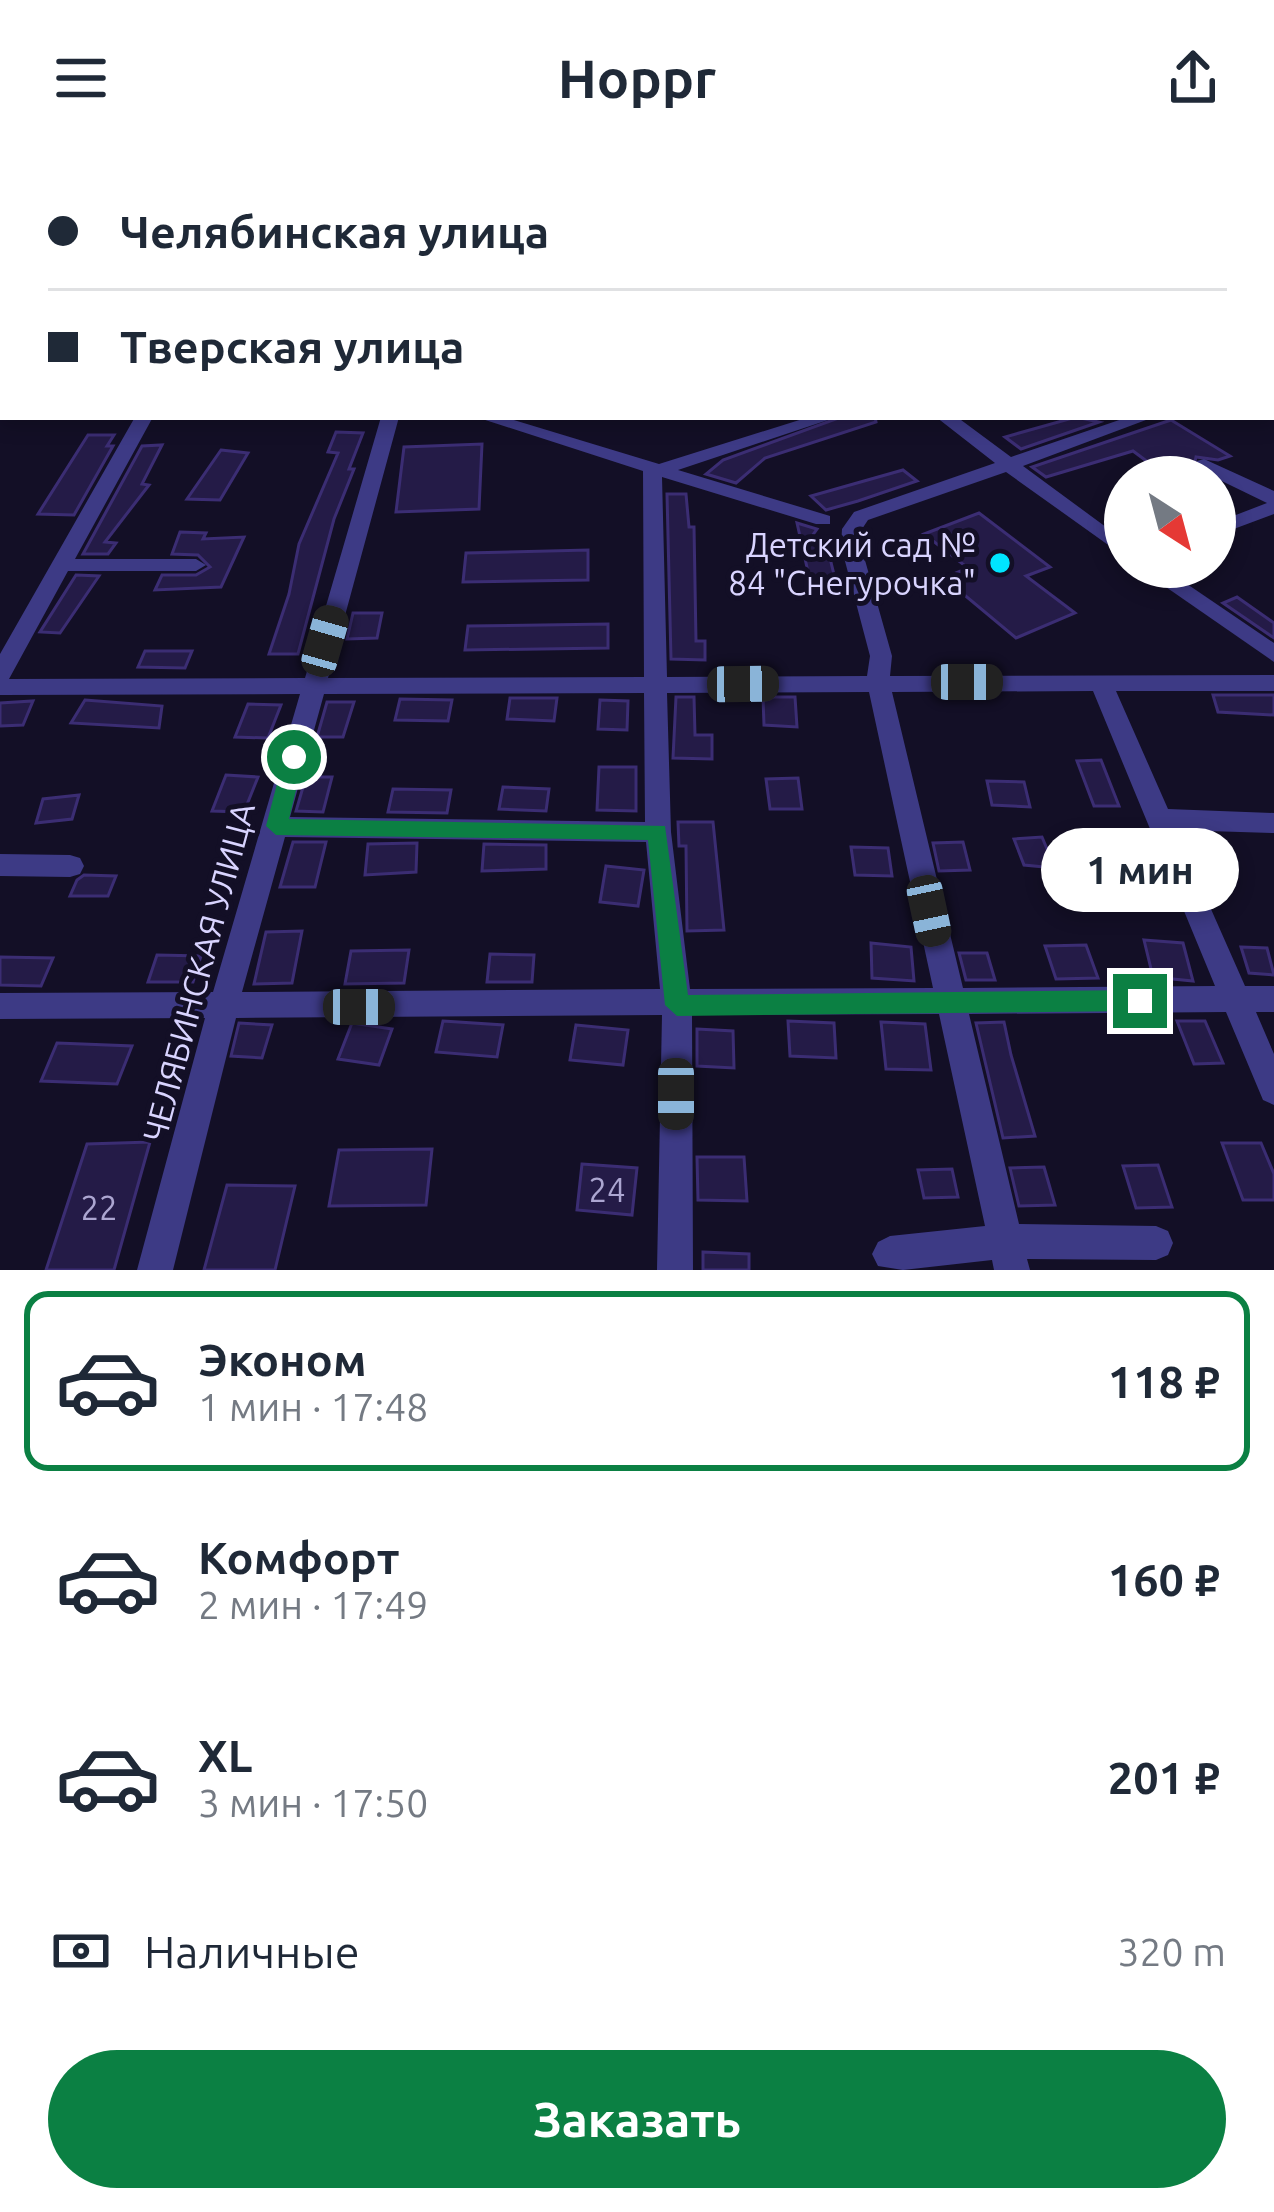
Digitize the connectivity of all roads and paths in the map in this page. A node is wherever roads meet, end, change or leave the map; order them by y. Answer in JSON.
{"nodes":[{"id":1,"x":142,"y":420,"type":"edge"},
{"id":2,"x":388,"y":420,"type":"edge"},
{"id":3,"x":493,"y":420,"type":"edge"},
{"id":4,"x":543,"y":420,"type":"edge"},
{"id":5,"x":818,"y":420,"type":"edge"},
{"id":6,"x":949,"y":420,"type":"edge"},
{"id":7,"x":1136,"y":420,"type":"edge"},
{"id":8,"x":515,"y":428,"type":"junction"},
{"id":9,"x":1010,"y":464,"type":"junction"},
{"id":10,"x":652,"y":472,"type":"junction"},
{"id":11,"x":1236,"y":482,"type":"edge"},
{"id":12,"x":1274,"y":503,"type":"edge"},
{"id":13,"x":823,"y":520,"type":"dead end"},
{"id":14,"x":1236,"y":520,"type":"edge"},
{"id":15,"x":1104,"y":535,"type":"edge"},
{"id":16,"x":61,"y":566,"type":"junction"},
{"id":17,"x":196,"y":566,"type":"dead end"},
{"id":18,"x":1178,"y":588,"type":"edge"},
{"id":19,"x":1274,"y":654,"type":"edge"},
{"id":20,"x":0,"y":674,"type":"edge"},
{"id":21,"x":878,"y":681,"type":"junction"},
{"id":22,"x":1100,"y":683,"type":"junction"},
{"id":23,"x":1274,"y":683,"type":"edge"},
{"id":24,"x":653,"y":685,"type":"junction"},
{"id":25,"x":0,"y":686,"type":"edge"},
{"id":26,"x":312,"y":686,"type":"junction"},
{"id":27,"x":1158,"y":819,"type":"junction"},
{"id":28,"x":1274,"y":823,"type":"edge"},
{"id":29,"x":276,"y":826,"type":"junction"},
{"id":30,"x":658,"y":832,"type":"junction"},
{"id":31,"x":0,"y":865,"type":"edge"},
{"id":32,"x":70,"y":866,"type":"dead end"},
{"id":33,"x":1274,"y":999,"type":"edge"},
{"id":34,"x":1235,"y":1000,"type":"junction"},
{"id":35,"x":950,"y":1004,"type":"junction"},
{"id":36,"x":677,"y":1005,"type":"junction"},
{"id":37,"x":0,"y":1006,"type":"edge"},
{"id":38,"x":223,"y":1007,"type":"junction"},
{"id":39,"x":1274,"y":1090,"type":"edge"},
{"id":40,"x":1156,"y":1243,"type":"dead end"},
{"id":41,"x":890,"y":1254,"type":"dead end"},
{"id":42,"x":1009,"y":1256,"type":"edge"},
{"id":43,"x":155,"y":1270,"type":"edge"},
{"id":44,"x":675,"y":1270,"type":"edge"}],
"edges":[{"from":1,"to":16,"type":"street"},
{"from":2,"to":26,"type":"street","name":"ЧЕЛЯБИНСКАЯ УЛИЦА"},
{"from":3,"to":8,"type":"street"},
{"from":4,"to":8,"type":"street"},
{"from":5,"to":10,"type":"street"},
{"from":6,"to":9,"type":"street"},
{"from":7,"to":9,"type":"street"},
{"from":8,"to":10,"type":"street"},
{"from":9,"to":15,"type":"street"},
{"from":9,"to":21,"type":"street"},
{"from":10,"to":13,"type":"street"},
{"from":10,"to":24,"type":"street"},
{"from":11,"to":12,"type":"street"},
{"from":12,"to":14,"type":"street"},
{"from":16,"to":17,"type":"street"},
{"from":16,"to":20,"type":"street"},
{"from":18,"to":19,"type":"street"},
{"from":21,"to":22,"type":"street"},
{"from":21,"to":24,"type":"street"},
{"from":21,"to":35,"type":"street"},
{"from":22,"to":23,"type":"street"},
{"from":22,"to":27,"type":"street"},
{"from":24,"to":26,"type":"street"},
{"from":24,"to":30,"type":"street"},
{"from":25,"to":26,"type":"street"},
{"from":26,"to":29,"type":"street","name":"ЧЕЛЯБИНСКАЯ УЛИЦА"},
{"from":27,"to":28,"type":"street"},
{"from":27,"to":34,"type":"street"},
{"from":29,"to":30,"type":"street"},
{"from":29,"to":38,"type":"street","name":"ЧЕЛЯБИНСКАЯ УЛИЦА"},
{"from":30,"to":36,"type":"street"},
{"from":31,"to":32,"type":"street"},
{"from":33,"to":34,"type":"street"},
{"from":34,"to":35,"type":"street"},
{"from":34,"to":39,"type":"street"},
{"from":35,"to":36,"type":"street"},
{"from":35,"to":42,"type":"street"},
{"from":36,"to":38,"type":"street"},
{"from":36,"to":44,"type":"street"},
{"from":37,"to":38,"type":"street"},
{"from":38,"to":43,"type":"street","name":"ЧЕЛЯБИНСКАЯ УЛИЦА"},
{"from":40,"to":42,"type":"street"},
{"from":41,"to":42,"type":"street"}]}
